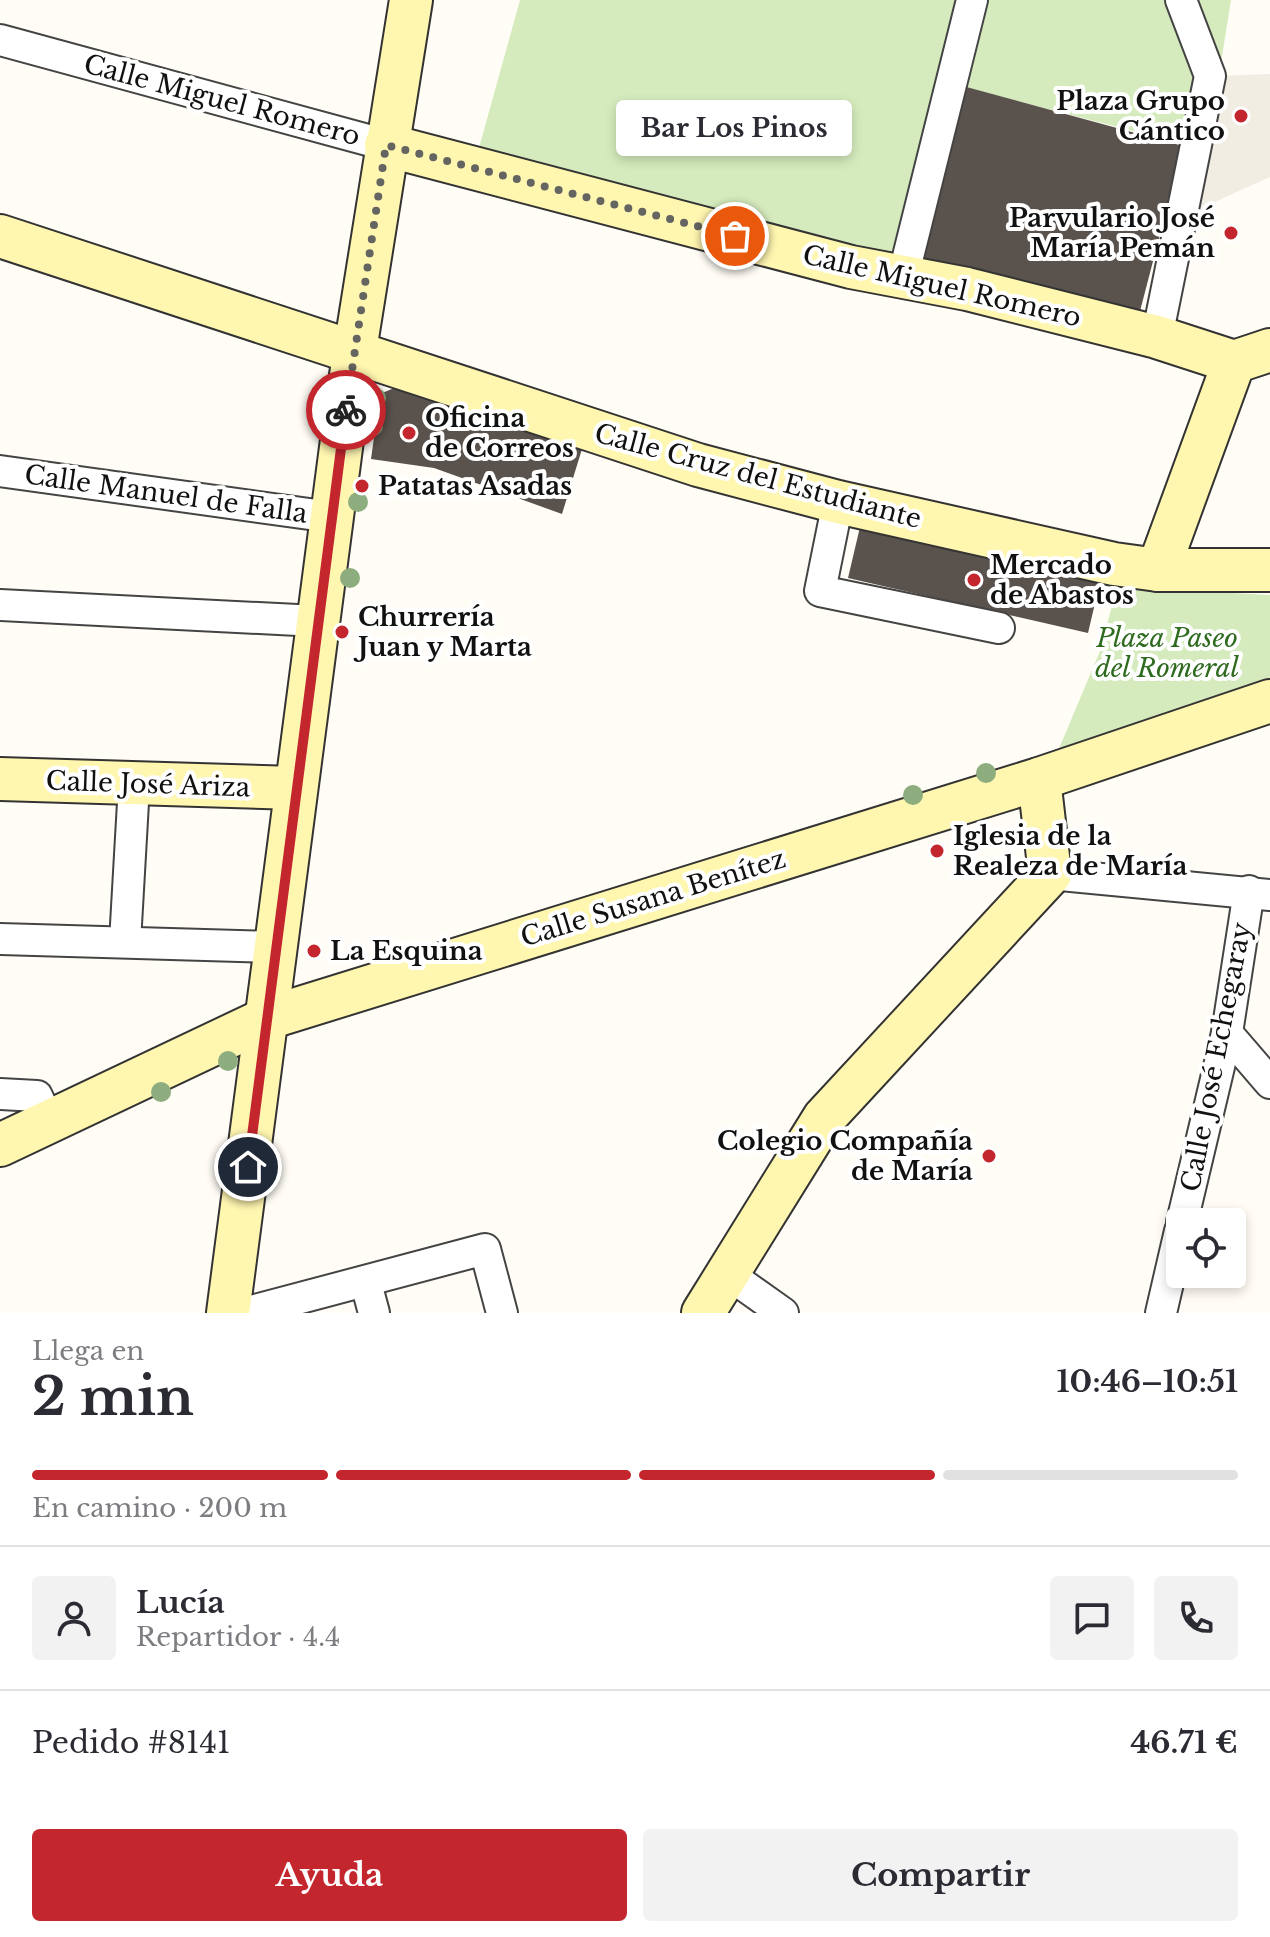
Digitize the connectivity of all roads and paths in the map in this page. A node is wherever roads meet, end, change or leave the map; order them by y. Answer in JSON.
{"nodes":[{"id":1,"x":411,"y":0,"type":"edge"},
{"id":2,"x":972,"y":0,"type":"edge"},
{"id":3,"x":1181,"y":0,"type":"edge"},
{"id":4,"x":0,"y":40,"type":"edge"},
{"id":5,"x":386,"y":145,"type":"junction"},
{"id":6,"x":0,"y":236,"type":"edge"},
{"id":7,"x":903,"y":277,"type":"junction"},
{"id":8,"x":1157,"y":337,"type":"junction"},
{"id":9,"x":354,"y":354,"type":"junction"},
{"id":10,"x":1252,"y":356,"type":"edge"},
{"id":11,"x":0,"y":471,"type":"edge"},
{"id":12,"x":838,"y":502,"type":"junction"},
{"id":13,"x":331,"y":517,"type":"junction"},
{"id":14,"x":1158,"y":570,"type":"junction"},
{"id":15,"x":1270,"y":570,"type":"edge"},
{"id":16,"x":0,"y":605,"type":"edge"},
{"id":17,"x":317,"y":621,"type":"junction"},
{"id":18,"x":999,"y":628,"type":"dead end"},
{"id":19,"x":1270,"y":701,"type":"edge"},
{"id":20,"x":0,"y":779,"type":"edge"},
{"id":21,"x":1039,"y":779,"type":"junction"},
{"id":22,"x":134,"y":785,"type":"junction"},
{"id":23,"x":296,"y":788,"type":"junction"},
{"id":24,"x":1050,"y":874,"type":"junction"},
{"id":25,"x":1259,"y":893,"type":"edge"},
{"id":26,"x":0,"y":939,"type":"edge"},
{"id":27,"x":125,"y":942,"type":"junction"},
{"id":28,"x":276,"y":947,"type":"junction"},
{"id":29,"x":268,"y":1018,"type":"junction"},
{"id":30,"x":1227,"y":1033,"type":"junction"},
{"id":31,"x":1270,"y":1083,"type":"edge"},
{"id":32,"x":0,"y":1094,"type":"edge"},
{"id":33,"x":49,"y":1122,"type":"junction"},
{"id":34,"x":0,"y":1145,"type":"edge"},
{"id":35,"x":1185,"y":1208,"type":"edge"},
{"id":36,"x":728,"y":1274,"type":"junction"},
{"id":37,"x":366,"y":1283,"type":"junction"},
{"id":38,"x":1167,"y":1288,"type":"edge"},
{"id":39,"x":228,"y":1313,"type":"edge"},
{"id":40,"x":244,"y":1313,"type":"edge"},
{"id":41,"x":374,"y":1313,"type":"edge"},
{"id":42,"x":502,"y":1313,"type":"edge"},
{"id":43,"x":703,"y":1313,"type":"edge"},
{"id":44,"x":783,"y":1313,"type":"edge"},
{"id":45,"x":1161,"y":1313,"type":"edge"}],
"edges":[{"from":1,"to":5,"type":"street"},
{"from":2,"to":7,"type":"street"},
{"from":3,"to":8,"type":"street"},
{"from":4,"to":5,"type":"street","name":"Calle Miguel Romero"},
{"from":5,"to":7,"type":"street","name":"Calle Miguel Romero"},
{"from":5,"to":9,"type":"street"},
{"from":6,"to":9,"type":"street","name":"Calle Cruz del Estudiante"},
{"from":7,"to":8,"type":"street","name":"Calle Miguel Romero"},
{"from":8,"to":10,"type":"street","name":"Calle Miguel Romero"},
{"from":9,"to":12,"type":"street","name":"Calle Cruz del Estudiante"},
{"from":9,"to":13,"type":"street"},
{"from":10,"to":14,"type":"street"},
{"from":11,"to":13,"type":"street","name":"Calle Manuel de Falla"},
{"from":12,"to":14,"type":"street","name":"Calle Cruz del Estudiante"},
{"from":12,"to":18,"type":"street"},
{"from":13,"to":17,"type":"street"},
{"from":14,"to":15,"type":"street","name":"Calle Cruz del Estudiante"},
{"from":16,"to":17,"type":"street"},
{"from":17,"to":23,"type":"street"},
{"from":19,"to":21,"type":"street","name":"Calle Susana Benítez"},
{"from":20,"to":22,"type":"street","name":"Calle José Ariza"},
{"from":21,"to":24,"type":"street"},
{"from":21,"to":29,"type":"street","name":"Calle Susana Benítez"},
{"from":22,"to":23,"type":"street","name":"Calle José Ariza"},
{"from":22,"to":27,"type":"street"},
{"from":23,"to":28,"type":"street"},
{"from":24,"to":25,"type":"street"},
{"from":24,"to":36,"type":"street"},
{"from":25,"to":30,"type":"street","name":"Calle José Echegaray"},
{"from":26,"to":27,"type":"street"},
{"from":27,"to":28,"type":"street"},
{"from":28,"to":29,"type":"street"},
{"from":29,"to":33,"type":"street","name":"Calle Susana Benítez"},
{"from":29,"to":39,"type":"street"},
{"from":30,"to":31,"type":"street"},
{"from":30,"to":35,"type":"street","name":"Calle José Echegaray"},
{"from":32,"to":33,"type":"street"},
{"from":33,"to":34,"type":"street","name":"Calle Susana Benítez"},
{"from":36,"to":43,"type":"street"},
{"from":36,"to":44,"type":"street"},
{"from":37,"to":40,"type":"street"},
{"from":37,"to":41,"type":"street"},
{"from":37,"to":42,"type":"street"},
{"from":38,"to":45,"type":"street"}]}
